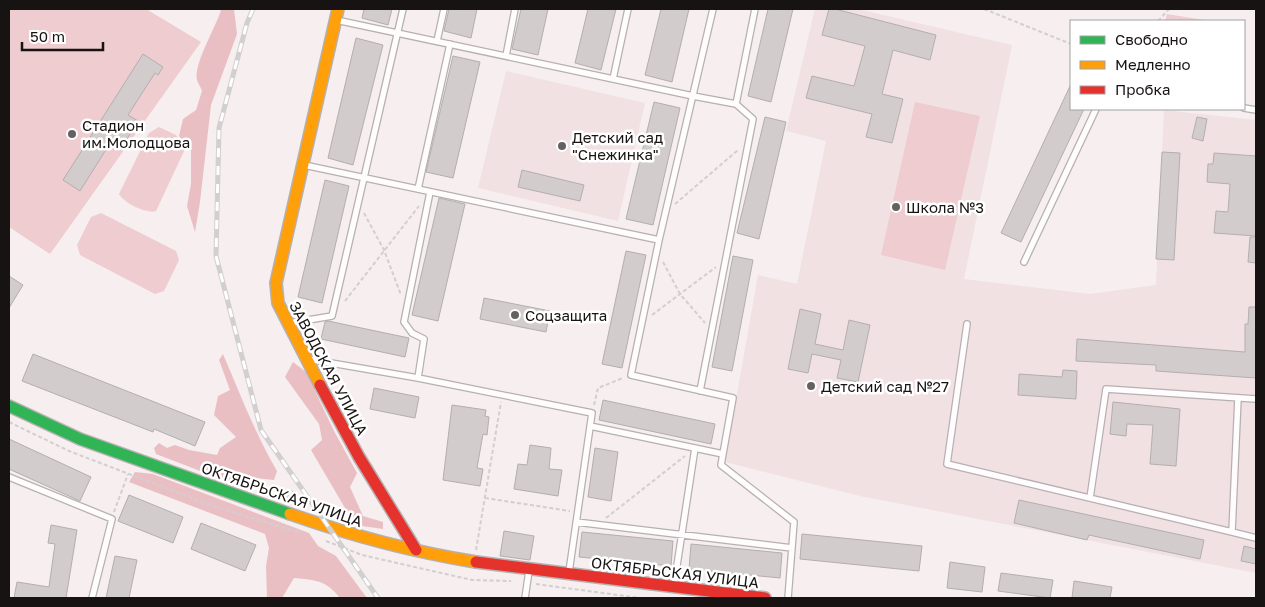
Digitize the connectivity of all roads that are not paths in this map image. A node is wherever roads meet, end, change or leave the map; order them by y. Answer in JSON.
{"nodes":[{"id":1,"x":403,"y":9,"type":"edge"},
{"id":2,"x":444,"y":9,"type":"edge"},
{"id":3,"x":515,"y":9,"type":"edge"},
{"id":4,"x":628,"y":9,"type":"edge"},
{"id":5,"x":713,"y":9,"type":"edge"},
{"id":6,"x":755,"y":9,"type":"edge"},
{"id":7,"x":336,"y":14,"type":"edge"},
{"id":8,"x":397,"y":33,"type":"junction"},
{"id":9,"x":437,"y":41,"type":"junction"},
{"id":10,"x":450,"y":44,"type":"junction"},
{"id":11,"x":506,"y":56,"type":"junction"},
{"id":12,"x":613,"y":79,"type":"junction"},
{"id":13,"x":693,"y":96,"type":"junction"},
{"id":14,"x":736,"y":104,"type":"junction"},
{"id":15,"x":1096,"y":110,"type":"edge"},
{"id":16,"x":302,"y":165,"type":"junction"},
{"id":17,"x":364,"y":178,"type":"junction"},
{"id":18,"x":418,"y":189,"type":"junction"},
{"id":19,"x":430,"y":192,"type":"junction"},
{"id":20,"x":659,"y":240,"type":"junction"},
{"id":21,"x":1024,"y":262,"type":"dead end"},
{"id":22,"x":288,"y":324,"type":"junction"},
{"id":23,"x":967,"y":324,"type":"dead end"},
{"id":24,"x":306,"y":359,"type":"junction"},
{"id":25,"x":418,"y":378,"type":"junction"},
{"id":26,"x":700,"y":391,"type":"junction"},
{"id":27,"x":1238,"y":398,"type":"junction"},
{"id":28,"x":1256,"y":399,"type":"edge"},
{"id":29,"x":9,"y":406,"type":"edge"},
{"id":30,"x":590,"y":426,"type":"junction"},
{"id":31,"x":695,"y":448,"type":"junction"},
{"id":32,"x":723,"y":454,"type":"junction"},
{"id":33,"x":9,"y":477,"type":"edge"},
{"id":34,"x":1090,"y":498,"type":"junction"},
{"id":35,"x":576,"y":522,"type":"junction"},
{"id":36,"x":1232,"y":532,"type":"junction"},
{"id":37,"x":681,"y":535,"type":"junction"},
{"id":38,"x":1256,"y":538,"type":"edge"},
{"id":39,"x":792,"y":548,"type":"junction"},
{"id":40,"x":416,"y":550,"type":"junction"},
{"id":41,"x":530,"y":569,"type":"junction"},
{"id":42,"x":569,"y":574,"type":"junction"},
{"id":43,"x":674,"y":587,"type":"junction"},
{"id":44,"x":92,"y":598,"type":"edge"},
{"id":45,"x":525,"y":598,"type":"edge"},
{"id":46,"x":763,"y":598,"type":"edge"},
{"id":47,"x":788,"y":598,"type":"edge"}],
"edges":[{"from":1,"to":8,"type":"lane"},
{"from":2,"to":9,"type":"lane"},
{"from":3,"to":11,"type":"lane"},
{"from":4,"to":12,"type":"lane"},
{"from":5,"to":13,"type":"lane"},
{"from":6,"to":14,"type":"lane"},
{"from":7,"to":8,"type":"lane"},
{"from":7,"to":16,"type":"main road","name":"ЗАВОДСКАЯ УЛИЦА"},
{"from":8,"to":9,"type":"lane"},
{"from":8,"to":17,"type":"lane"},
{"from":9,"to":10,"type":"lane"},
{"from":10,"to":11,"type":"lane"},
{"from":10,"to":18,"type":"lane"},
{"from":11,"to":12,"type":"lane"},
{"from":12,"to":13,"type":"lane"},
{"from":13,"to":14,"type":"lane"},
{"from":13,"to":20,"type":"lane"},
{"from":14,"to":26,"type":"lane"},
{"from":15,"to":21,"type":"lane"},
{"from":16,"to":17,"type":"lane"},
{"from":16,"to":22,"type":"main road","name":"ЗАВОДСКАЯ УЛИЦА"},
{"from":17,"to":18,"type":"lane"},
{"from":17,"to":22,"type":"lane"},
{"from":18,"to":19,"type":"lane"},
{"from":19,"to":20,"type":"lane"},
{"from":19,"to":25,"type":"lane"},
{"from":20,"to":26,"type":"lane"},
{"from":22,"to":24,"type":"main road","name":"ЗАВОДСКАЯ УЛИЦА"},
{"from":23,"to":34,"type":"lane"},
{"from":24,"to":25,"type":"lane"},
{"from":24,"to":40,"type":"main road","name":"ЗАВОДСКАЯ УЛИЦА"},
{"from":25,"to":30,"type":"lane"},
{"from":26,"to":32,"type":"lane"},
{"from":27,"to":28,"type":"lane"},
{"from":27,"to":34,"type":"lane"},
{"from":27,"to":36,"type":"lane"},
{"from":29,"to":40,"type":"main road","name":"ОКТЯБРЬСКАЯ УЛИЦА"},
{"from":30,"to":31,"type":"lane"},
{"from":30,"to":35,"type":"lane"},
{"from":31,"to":32,"type":"lane"},
{"from":31,"to":37,"type":"lane"},
{"from":32,"to":39,"type":"lane"},
{"from":33,"to":44,"type":"lane"},
{"from":34,"to":36,"type":"lane"},
{"from":35,"to":37,"type":"lane"},
{"from":35,"to":42,"type":"lane"},
{"from":36,"to":38,"type":"lane"},
{"from":37,"to":39,"type":"lane"},
{"from":37,"to":43,"type":"lane"},
{"from":39,"to":47,"type":"lane"},
{"from":40,"to":41,"type":"main road","name":"ОКТЯБРЬСКАЯ УЛИЦА"},
{"from":41,"to":42,"type":"main road","name":"ОКТЯБРЬСКАЯ УЛИЦА"},
{"from":41,"to":45,"type":"lane"},
{"from":42,"to":43,"type":"main road","name":"ОКТЯБРЬСКАЯ УЛИЦА"},
{"from":43,"to":46,"type":"main road","name":"ОКТЯБРЬСКАЯ УЛИЦА"}]}
